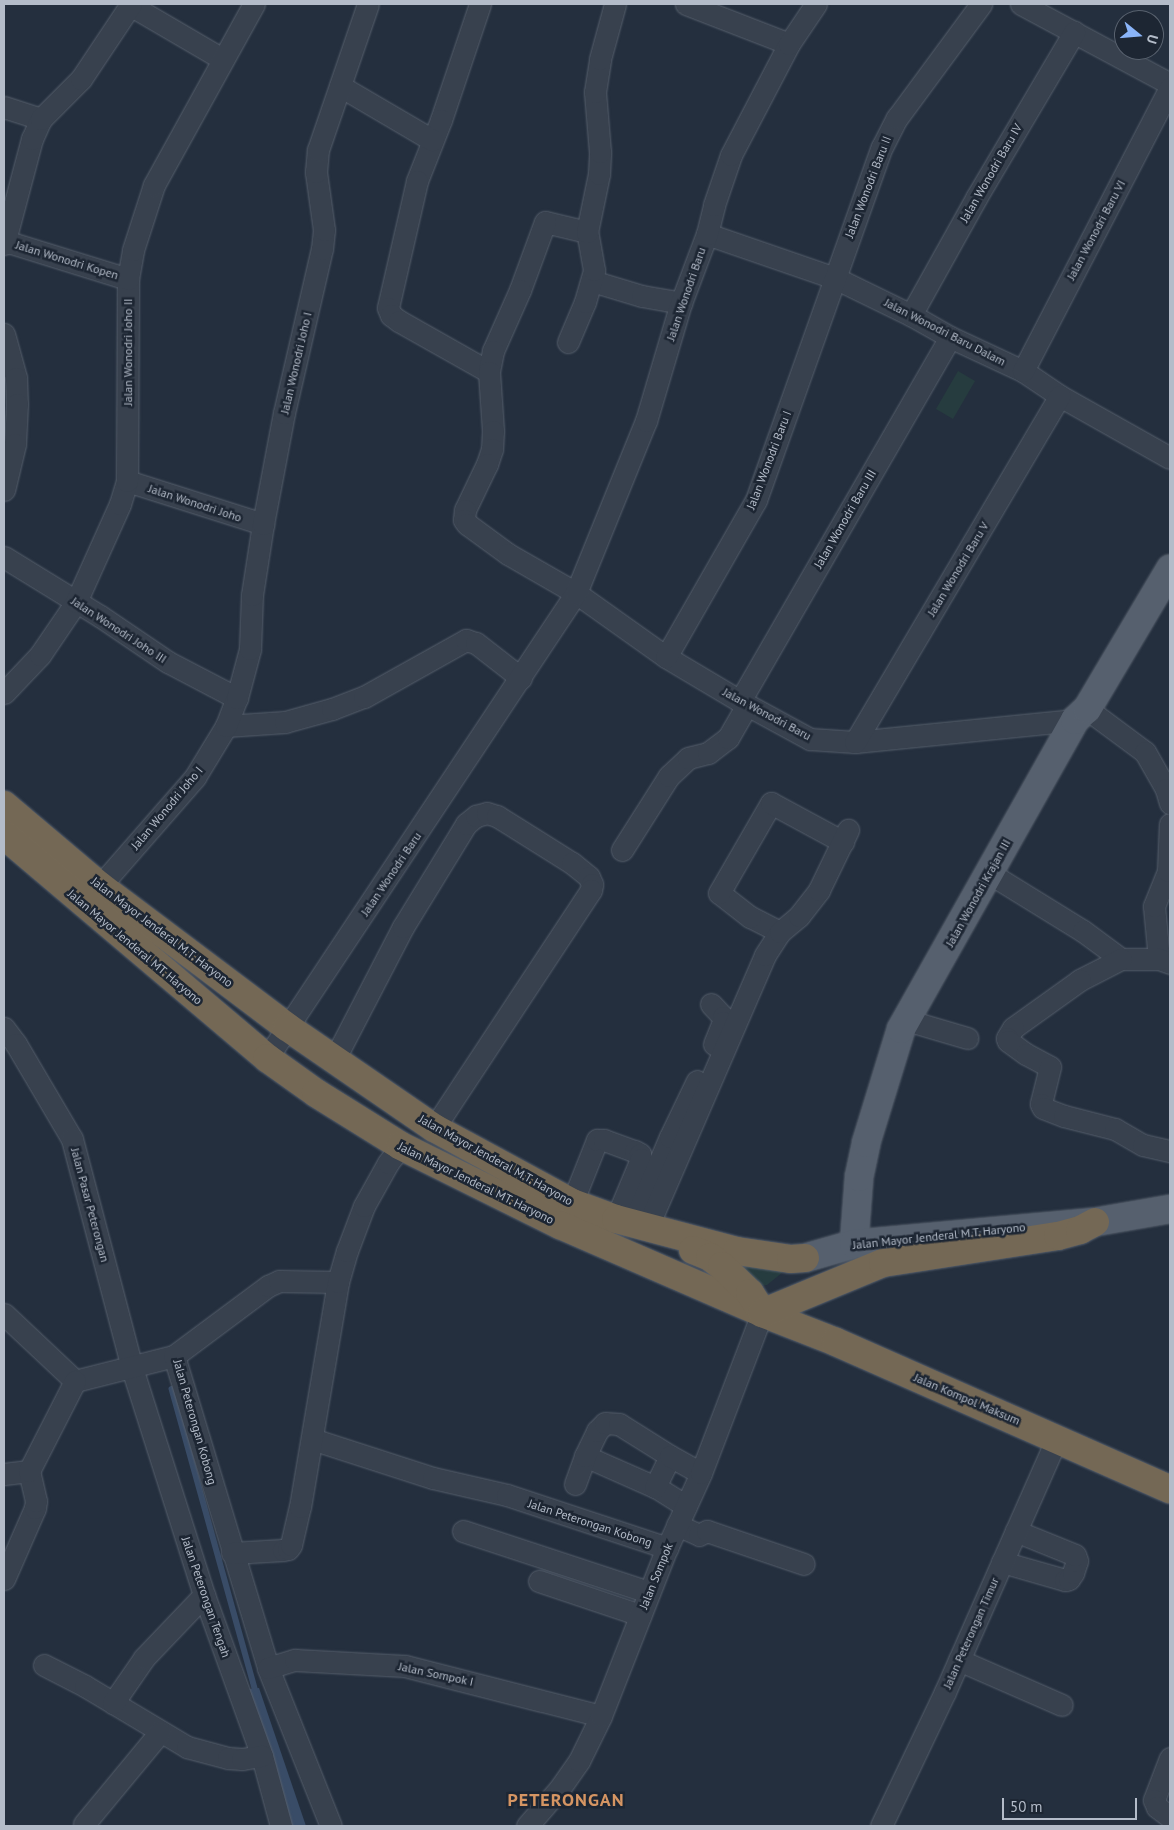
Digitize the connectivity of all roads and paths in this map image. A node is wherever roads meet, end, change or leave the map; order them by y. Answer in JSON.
{"nodes":[{"id":1,"x":130,"y":4,"type":"edge"},
{"id":2,"x":254,"y":4,"type":"edge"},
{"id":3,"x":368,"y":4,"type":"edge"},
{"id":4,"x":480,"y":4,"type":"edge"},
{"id":5,"x":615,"y":4,"type":"edge"},
{"id":6,"x":686,"y":4,"type":"edge"},
{"id":7,"x":816,"y":4,"type":"edge"},
{"id":8,"x":981,"y":4,"type":"edge"},
{"id":9,"x":1021,"y":4,"type":"edge"},
{"id":10,"x":1074,"y":32,"type":"junction"},
{"id":11,"x":789,"y":44,"type":"junction"},
{"id":12,"x":214,"y":54,"type":"dead end"},
{"id":13,"x":1170,"y":84,"type":"edge"},
{"id":14,"x":340,"y":86,"type":"junction"},
{"id":15,"x":1170,"y":88,"type":"edge"},
{"id":16,"x":4,"y":106,"type":"edge"},
{"id":17,"x":41,"y":119,"type":"junction"},
{"id":18,"x":432,"y":140,"type":"junction"},
{"id":19,"x":587,"y":232,"type":"junction"},
{"id":20,"x":707,"y":234,"type":"junction"},
{"id":21,"x":4,"y":243,"type":"edge"},
{"id":22,"x":835,"y":278,"type":"junction"},
{"id":23,"x":128,"y":279,"type":"junction"},
{"id":24,"x":592,"y":281,"type":"junction"},
{"id":25,"x":681,"y":303,"type":"junction"},
{"id":26,"x":911,"y":315,"type":"junction"},
{"id":27,"x":4,"y":334,"type":"edge"},
{"id":28,"x":950,"y":337,"type":"junction"},
{"id":29,"x":568,"y":342,"type":"dead end"},
{"id":30,"x":1023,"y":371,"type":"junction"},
{"id":31,"x":489,"y":372,"type":"junction"},
{"id":32,"x":1060,"y":396,"type":"junction"},
{"id":33,"x":16,"y":404,"type":"junction"},
{"id":34,"x":4,"y":422,"type":"edge"},
{"id":35,"x":1170,"y":458,"type":"edge"},
{"id":36,"x":127,"y":481,"type":"junction"},
{"id":37,"x":4,"y":490,"type":"edge"},
{"id":38,"x":262,"y":524,"type":"junction"},
{"id":39,"x":4,"y":557,"type":"edge"},
{"id":40,"x":1170,"y":569,"type":"edge"},
{"id":41,"x":576,"y":594,"type":"junction"},
{"id":42,"x":76,"y":602,"type":"junction"},
{"id":43,"x":666,"y":657,"type":"junction"},
{"id":44,"x":521,"y":678,"type":"junction"},
{"id":45,"x":4,"y":693,"type":"edge"},
{"id":46,"x":237,"y":698,"type":"junction"},
{"id":47,"x":743,"y":703,"type":"junction"},
{"id":48,"x":1081,"y":715,"type":"junction"},
{"id":49,"x":226,"y":726,"type":"junction"},
{"id":50,"x":855,"y":742,"type":"junction"},
{"id":51,"x":1170,"y":803,"type":"edge"},
{"id":52,"x":4,"y":805,"type":"edge"},
{"id":53,"x":1170,"y":824,"type":"edge"},
{"id":54,"x":4,"y":835,"type":"edge"},
{"id":55,"x":622,"y":850,"type":"dead end"},
{"id":56,"x":989,"y":873,"type":"junction"},
{"id":57,"x":100,"y":886,"type":"junction"},
{"id":58,"x":780,"y":932,"type":"junction"},
{"id":59,"x":1121,"y":959,"type":"junction"},
{"id":60,"x":1164,"y":961,"type":"edge"},
{"id":61,"x":710,"y":1004,"type":"dead end"},
{"id":62,"x":906,"y":1020,"type":"junction"},
{"id":63,"x":287,"y":1027,"type":"junction"},
{"id":64,"x":4,"y":1028,"type":"edge"},
{"id":65,"x":967,"y":1038,"type":"dead end"},
{"id":66,"x":268,"y":1058,"type":"junction"},
{"id":67,"x":334,"y":1060,"type":"junction"},
{"id":68,"x":434,"y":1128,"type":"junction"},
{"id":69,"x":401,"y":1146,"type":"junction"},
{"id":70,"x":1170,"y":1151,"type":"edge"},
{"id":71,"x":1170,"y":1209,"type":"edge"},
{"id":72,"x":566,"y":1214,"type":"junction"},
{"id":73,"x":1095,"y":1222,"type":"junction"},
{"id":74,"x":632,"y":1224,"type":"junction"},
{"id":75,"x":675,"y":1236,"type":"junction"},
{"id":76,"x":854,"y":1244,"type":"junction"},
{"id":77,"x":805,"y":1258,"type":"joint"},
{"id":78,"x":338,"y":1282,"type":"junction"},
{"id":79,"x":820,"y":1289,"type":"junction"},
{"id":80,"x":762,"y":1313,"type":"junction"},
{"id":81,"x":4,"y":1314,"type":"edge"},
{"id":82,"x":816,"y":1334,"type":"junction"},
{"id":83,"x":174,"y":1356,"type":"junction"},
{"id":84,"x":132,"y":1368,"type":"junction"},
{"id":85,"x":75,"y":1381,"type":"junction"},
{"id":86,"x":312,"y":1438,"type":"junction"},
{"id":87,"x":1057,"y":1438,"type":"junction"},
{"id":88,"x":585,"y":1456,"type":"junction"},
{"id":89,"x":670,"y":1456,"type":"junction"},
{"id":90,"x":29,"y":1471,"type":"junction"},
{"id":91,"x":701,"y":1473,"type":"junction"},
{"id":92,"x":4,"y":1474,"type":"edge"},
{"id":93,"x":575,"y":1484,"type":"dead end"},
{"id":94,"x":655,"y":1488,"type":"junction"},
{"id":95,"x":1170,"y":1489,"type":"edge"},
{"id":96,"x":686,"y":1506,"type":"junction"},
{"id":97,"x":677,"y":1525,"type":"junction"},
{"id":98,"x":463,"y":1531,"type":"dead end"},
{"id":99,"x":1016,"y":1531,"type":"junction"},
{"id":100,"x":667,"y":1548,"type":"junction"},
{"id":101,"x":232,"y":1553,"type":"junction"},
{"id":102,"x":1002,"y":1562,"type":"junction"},
{"id":103,"x":804,"y":1564,"type":"dead end"},
{"id":104,"x":4,"y":1578,"type":"edge"},
{"id":105,"x":539,"y":1581,"type":"dead end"},
{"id":106,"x":649,"y":1592,"type":"junction"},
{"id":107,"x":204,"y":1595,"type":"junction"},
{"id":108,"x":640,"y":1615,"type":"junction"},
{"id":109,"x":958,"y":1660,"type":"junction"},
{"id":110,"x":44,"y":1665,"type":"dead end"},
{"id":111,"x":268,"y":1668,"type":"junction"},
{"id":112,"x":113,"y":1703,"type":"junction"},
{"id":113,"x":1062,"y":1705,"type":"dead end"},
{"id":114,"x":601,"y":1716,"type":"junction"},
{"id":115,"x":160,"y":1732,"type":"junction"},
{"id":116,"x":262,"y":1756,"type":"junction"},
{"id":117,"x":1170,"y":1758,"type":"edge"},
{"id":118,"x":1170,"y":1817,"type":"edge"},
{"id":119,"x":84,"y":1824,"type":"dead end"},
{"id":120,"x":281,"y":1826,"type":"edge"},
{"id":121,"x":331,"y":1826,"type":"edge"},
{"id":122,"x":527,"y":1826,"type":"edge"},
{"id":123,"x":881,"y":1826,"type":"edge"}],
"edges":[{"from":1,"to":12,"type":"street","name":"Jalan Wonodri Kopen"},
{"from":1,"to":17,"type":"street","name":"Jalan Wonodri Kopen"},
{"from":2,"to":23,"type":"street","name":"Jalan Wonodri Joho II"},
{"from":3,"to":14,"type":"street","name":"Jalan Wonodri Joho I"},
{"from":4,"to":18,"type":"street"},
{"from":5,"to":19,"type":"street"},
{"from":6,"to":11,"type":"street"},
{"from":7,"to":11,"type":"street","name":"Jalan Wonodri Baru"},
{"from":8,"to":22,"type":"street","name":"Jalan Wonodri Baru II"},
{"from":9,"to":10,"type":"street"},
{"from":10,"to":13,"type":"street"},
{"from":10,"to":26,"type":"street","name":"Jalan Wonodri Baru IV"},
{"from":11,"to":20,"type":"street","name":"Jalan Wonodri Baru"},
{"from":14,"to":18,"type":"street"},
{"from":14,"to":38,"type":"street","name":"Jalan Wonodri Joho I"},
{"from":15,"to":30,"type":"street","name":"Jalan Wonodri Baru VI"},
{"from":16,"to":17,"type":"street"},
{"from":17,"to":21,"type":"street","name":"Jalan Wonodri Kopen"},
{"from":18,"to":31,"type":"street"},
{"from":19,"to":24,"type":"street"},
{"from":19,"to":31,"type":"street"},
{"from":20,"to":22,"type":"street","name":"Jalan Wonodri Baru Dalam"},
{"from":20,"to":25,"type":"street","name":"Jalan Wonodri Baru"},
{"from":21,"to":23,"type":"street","name":"Jalan Wonodri Kopen"},
{"from":22,"to":26,"type":"street","name":"Jalan Wonodri Baru Dalam"},
{"from":22,"to":43,"type":"street","name":"Jalan Wonodri Baru I"},
{"from":23,"to":36,"type":"street","name":"Jalan Wonodri Joho II"},
{"from":24,"to":25,"type":"street"},
{"from":24,"to":29,"type":"street"},
{"from":25,"to":41,"type":"street","name":"Jalan Wonodri Baru"},
{"from":26,"to":28,"type":"street","name":"Jalan Wonodri Baru Dalam"},
{"from":27,"to":33,"type":"street"},
{"from":28,"to":30,"type":"street","name":"Jalan Wonodri Baru Dalam"},
{"from":28,"to":47,"type":"street","name":"Jalan Wonodri Baru III"},
{"from":30,"to":32,"type":"street","name":"Jalan Wonodri Baru Dalam"},
{"from":31,"to":41,"type":"street"},
{"from":32,"to":35,"type":"street","name":"Jalan Wonodri Baru Dalam"},
{"from":32,"to":50,"type":"street","name":"Jalan Wonodri Baru V"},
{"from":33,"to":34,"type":"street"},
{"from":33,"to":37,"type":"street"},
{"from":36,"to":38,"type":"street","name":"Jalan Wonodri Joho"},
{"from":36,"to":42,"type":"street","name":"Jalan Wonodri Joho II"},
{"from":38,"to":46,"type":"street","name":"Jalan Wonodri Joho I"},
{"from":39,"to":42,"type":"street","name":"Jalan Wonodri Joho III"},
{"from":40,"to":48,"type":"main road","name":"Jalan Wonodri Krajan III"},
{"from":41,"to":43,"type":"street","name":"Jalan Wonodri Baru"},
{"from":41,"to":44,"type":"street","name":"Jalan Wonodri Baru"},
{"from":42,"to":45,"type":"street","name":"Jalan Wonodri Joho II"},
{"from":42,"to":46,"type":"street","name":"Jalan Wonodri Joho III"},
{"from":43,"to":47,"type":"street","name":"Jalan Wonodri Baru"},
{"from":44,"to":49,"type":"street"},
{"from":44,"to":63,"type":"street","name":"Jalan Wonodri Baru"},
{"from":46,"to":49,"type":"street","name":"Jalan Wonodri Joho I"},
{"from":47,"to":50,"type":"street","name":"Jalan Wonodri Baru"},
{"from":47,"to":55,"type":"street","name":"Jalan Wonodri Baru III"},
{"from":48,"to":50,"type":"street","name":"Jalan Wonodri Baru"},
{"from":48,"to":51,"type":"street"},
{"from":48,"to":56,"type":"main road","name":"Jalan Wonodri Krajan III"},
{"from":49,"to":57,"type":"street","name":"Jalan Wonodri Joho I"},
{"from":52,"to":57,"type":"highway","name":"Jalan Mayor Jenderal M.T. Haryono"},
{"from":53,"to":60,"type":"street"},
{"from":54,"to":66,"type":"highway","name":"Jalan Mayor Jenderal MT. Haryono"},
{"from":56,"to":59,"type":"street"},
{"from":56,"to":62,"type":"main road","name":"Jalan Wonodri Krajan III"},
{"from":57,"to":63,"type":"highway","name":"Jalan Mayor Jenderal M.T. Haryono"},
{"from":58,"to":58,"type":"street"},
{"from":58,"to":74,"type":"street"},
{"from":59,"to":60,"type":"street"},
{"from":59,"to":70,"type":"street"},
{"from":61,"to":74,"type":"street"},
{"from":62,"to":65,"type":"street"},
{"from":62,"to":76,"type":"main road","name":"Jalan Wonodri Krajan III"},
{"from":63,"to":66,"type":"street"},
{"from":63,"to":67,"type":"highway","name":"Jalan Mayor Jenderal M.T. Haryono"},
{"from":64,"to":84,"type":"street","name":"Jalan Pasar Peterongan"},
{"from":66,"to":69,"type":"highway","name":"Jalan Mayor Jenderal MT. Haryono"},
{"from":67,"to":68,"type":"highway","name":"Jalan Mayor Jenderal M.T. Haryono"},
{"from":67,"to":68,"type":"street"},
{"from":68,"to":72,"type":"highway","name":"Jalan Mayor Jenderal M.T. Haryono"},
{"from":69,"to":72,"type":"highway","name":"Jalan Mayor Jenderal MT. Haryono"},
{"from":69,"to":78,"type":"street"},
{"from":71,"to":73,"type":"main road","name":"Jalan Mayor Jenderal M.T. Haryono"},
{"from":72,"to":74,"type":"highway","name":"Jalan Mayor Jenderal M.T. Haryono"},
{"from":72,"to":74,"type":"street"},
{"from":72,"to":80,"type":"highway","name":"Jalan Mayor Jenderal M.T. Haryono"},
{"from":73,"to":76,"type":"main road","name":"Jalan Mayor Jenderal M.T. Haryono"},
{"from":73,"to":79,"type":"highway"},
{"from":74,"to":75,"type":"highway","name":"Jalan Mayor Jenderal M.T. Haryono"},
{"from":75,"to":77,"type":"highway","name":"Jalan Mayor Jenderal M.T. Haryono"},
{"from":75,"to":80,"type":"highway"},
{"from":76,"to":77,"type":"main road","name":"Jalan Mayor Jenderal M.T. Haryono"},
{"from":78,"to":83,"type":"street","name":"Jalan Peterongan Kobong"},
{"from":78,"to":86,"type":"street"},
{"from":79,"to":80,"type":"highway"},
{"from":79,"to":82,"type":"highway"},
{"from":80,"to":82,"type":"highway","name":"Jalan Kompol Maksum"},
{"from":80,"to":91,"type":"street","name":"Jalan Sompok"},
{"from":81,"to":85,"type":"street"},
{"from":82,"to":87,"type":"highway","name":"Jalan Kompol Maksum"},
{"from":83,"to":84,"type":"street"},
{"from":83,"to":101,"type":"street","name":"Jalan Peterongan Kobong"},
{"from":84,"to":85,"type":"street"},
{"from":84,"to":107,"type":"street","name":"Jalan Peterongan Tengah"},
{"from":85,"to":90,"type":"street"},
{"from":86,"to":100,"type":"street","name":"Jalan Peterongan Kobong"},
{"from":86,"to":101,"type":"street"},
{"from":87,"to":95,"type":"highway","name":"Jalan Kompol Maksum"},
{"from":87,"to":99,"type":"street","name":"Jalan Peterongan Timur"},
{"from":88,"to":89,"type":"street"},
{"from":88,"to":93,"type":"street"},
{"from":88,"to":94,"type":"street"},
{"from":89,"to":91,"type":"street"},
{"from":89,"to":94,"type":"street"},
{"from":90,"to":92,"type":"street"},
{"from":90,"to":104,"type":"street"},
{"from":91,"to":96,"type":"street","name":"Jalan Sompok"},
{"from":94,"to":96,"type":"street"},
{"from":96,"to":97,"type":"street","name":"Jalan Sompok"},
{"from":97,"to":100,"type":"street","name":"Jalan Sompok"},
{"from":97,"to":103,"type":"street"},
{"from":98,"to":106,"type":"street"},
{"from":99,"to":102,"type":"street","name":"Jalan Peterongan Timur"},
{"from":99,"to":102,"type":"street"},
{"from":100,"to":106,"type":"street","name":"Jalan Sompok"},
{"from":101,"to":111,"type":"street","name":"Jalan Peterongan Kobong"},
{"from":102,"to":109,"type":"street","name":"Jalan Peterongan Timur"},
{"from":105,"to":108,"type":"street"},
{"from":106,"to":108,"type":"street","name":"Jalan Sompok"},
{"from":107,"to":112,"type":"street"},
{"from":107,"to":116,"type":"street","name":"Jalan Peterongan Tengah"},
{"from":108,"to":114,"type":"street","name":"Jalan Sompok"},
{"from":109,"to":113,"type":"street"},
{"from":109,"to":123,"type":"street","name":"Jalan Peterongan Timur"},
{"from":110,"to":112,"type":"street"},
{"from":111,"to":114,"type":"street","name":"Jalan Sompok I"},
{"from":111,"to":121,"type":"street","name":"Jalan Peterongan Kobong"},
{"from":112,"to":115,"type":"street"},
{"from":114,"to":122,"type":"street","name":"Jalan Sompok"},
{"from":115,"to":116,"type":"street"},
{"from":115,"to":119,"type":"street"},
{"from":116,"to":120,"type":"street","name":"Jalan Peterongan Tengah"},
{"from":117,"to":118,"type":"street"}]}
